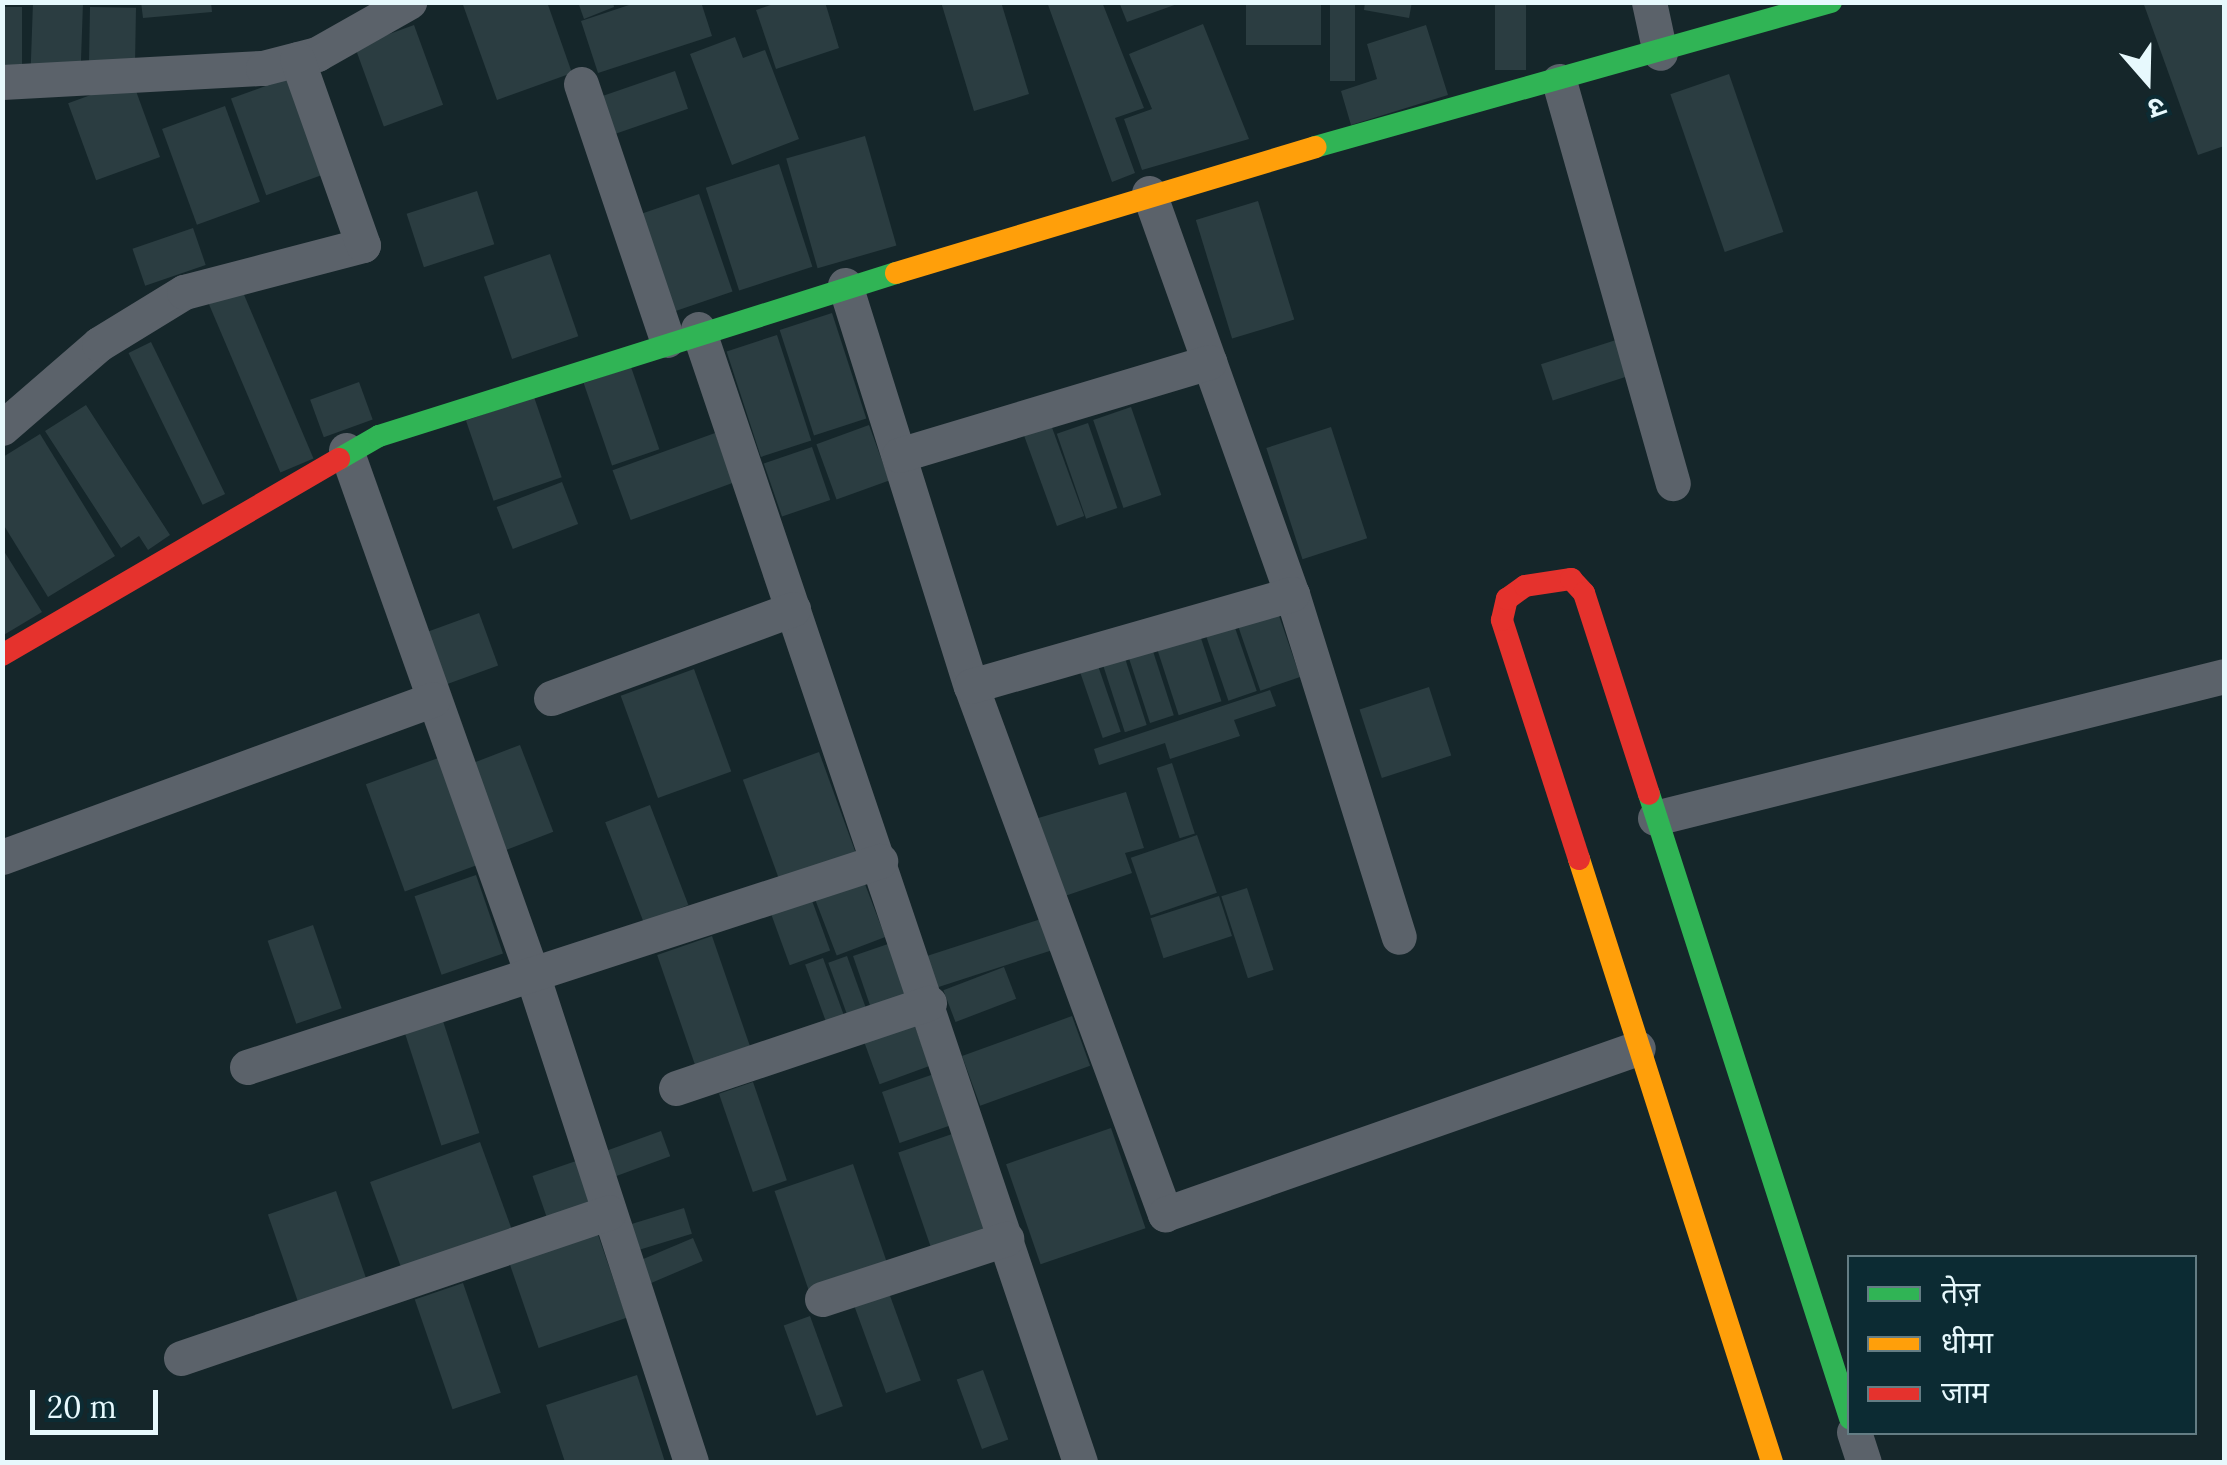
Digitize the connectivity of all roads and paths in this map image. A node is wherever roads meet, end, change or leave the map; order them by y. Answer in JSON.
{"nodes":[{"id":1,"x":409,"y":2,"type":"edge"},
{"id":2,"x":1648,"y":2,"type":"edge"},
{"id":3,"x":1830,"y":2,"type":"edge"},
{"id":4,"x":1660,"y":53,"type":"junction"},
{"id":5,"x":297,"y":59,"type":"junction"},
{"id":6,"x":1558,"y":81,"type":"junction"},
{"id":7,"x":2,"y":82,"type":"edge"},
{"id":8,"x":581,"y":84,"type":"dead end"},
{"id":9,"x":1149,"y":193,"type":"junction"},
{"id":10,"x":845,"y":285,"type":"junction"},
{"id":11,"x":682,"y":334,"type":"junction"},
{"id":12,"x":1209,"y":362,"type":"junction"},
{"id":13,"x":2,"y":428,"type":"edge"},
{"id":14,"x":346,"y":450,"type":"junction"},
{"id":15,"x":900,"y":455,"type":"junction"},
{"id":16,"x":1672,"y":483,"type":"dead end"},
{"id":17,"x":1292,"y":594,"type":"junction"},
{"id":18,"x":793,"y":609,"type":"junction"},
{"id":19,"x":2,"y":655,"type":"edge"},
{"id":20,"x":2224,"y":676,"type":"edge"},
{"id":21,"x":972,"y":686,"type":"junction"},
{"id":22,"x":551,"y":698,"type":"dead end"},
{"id":23,"x":434,"y":699,"type":"junction"},
{"id":24,"x":1655,"y":818,"type":"junction"},
{"id":25,"x":2,"y":857,"type":"edge"},
{"id":26,"x":880,"y":861,"type":"junction"},
{"id":27,"x":1399,"y":937,"type":"dead end"},
{"id":28,"x":532,"y":974,"type":"junction"},
{"id":29,"x":929,"y":1004,"type":"junction"},
{"id":30,"x":1638,"y":1048,"type":"junction"},
{"id":31,"x":247,"y":1066,"type":"dead end"},
{"id":32,"x":676,"y":1088,"type":"dead end"},
{"id":33,"x":609,"y":1212,"type":"junction"},
{"id":34,"x":1006,"y":1240,"type":"junction"},
{"id":35,"x":822,"y":1299,"type":"dead end"},
{"id":36,"x":181,"y":1358,"type":"dead end"},
{"id":37,"x":1847,"y":1409,"type":"edge"},
{"id":38,"x":1855,"y":1435,"type":"edge"},
{"id":39,"x":691,"y":1462,"type":"edge"},
{"id":40,"x":1080,"y":1462,"type":"edge"},
{"id":41,"x":1772,"y":1462,"type":"edge"},
{"id":42,"x":1864,"y":1462,"type":"edge"}],
"edges":[{"from":1,"to":5,"type":"street"},
{"from":2,"to":4,"type":"street"},
{"from":3,"to":4,"type":"street"},
{"from":4,"to":6,"type":"street"},
{"from":5,"to":7,"type":"street"},
{"from":5,"to":13,"type":"street"},
{"from":6,"to":9,"type":"street"},
{"from":6,"to":16,"type":"street"},
{"from":8,"to":11,"type":"street"},
{"from":9,"to":10,"type":"street"},
{"from":9,"to":12,"type":"street"},
{"from":10,"to":11,"type":"street"},
{"from":10,"to":15,"type":"street"},
{"from":11,"to":14,"type":"street"},
{"from":11,"to":18,"type":"street"},
{"from":12,"to":15,"type":"street"},
{"from":12,"to":17,"type":"street"},
{"from":14,"to":19,"type":"street"},
{"from":14,"to":23,"type":"street"},
{"from":15,"to":21,"type":"street"},
{"from":17,"to":21,"type":"street"},
{"from":17,"to":27,"type":"street"},
{"from":18,"to":22,"type":"street"},
{"from":18,"to":26,"type":"street"},
{"from":20,"to":24,"type":"street"},
{"from":21,"to":30,"type":"street"},
{"from":23,"to":25,"type":"street"},
{"from":23,"to":28,"type":"street"},
{"from":24,"to":30,"type":"street"},
{"from":24,"to":37,"type":"street"},
{"from":26,"to":28,"type":"street"},
{"from":26,"to":29,"type":"street"},
{"from":28,"to":31,"type":"street"},
{"from":28,"to":33,"type":"street"},
{"from":29,"to":32,"type":"street"},
{"from":29,"to":34,"type":"street"},
{"from":30,"to":41,"type":"street"},
{"from":33,"to":36,"type":"street"},
{"from":33,"to":39,"type":"street"},
{"from":34,"to":35,"type":"street"},
{"from":34,"to":40,"type":"street"},
{"from":38,"to":42,"type":"street"}]}
